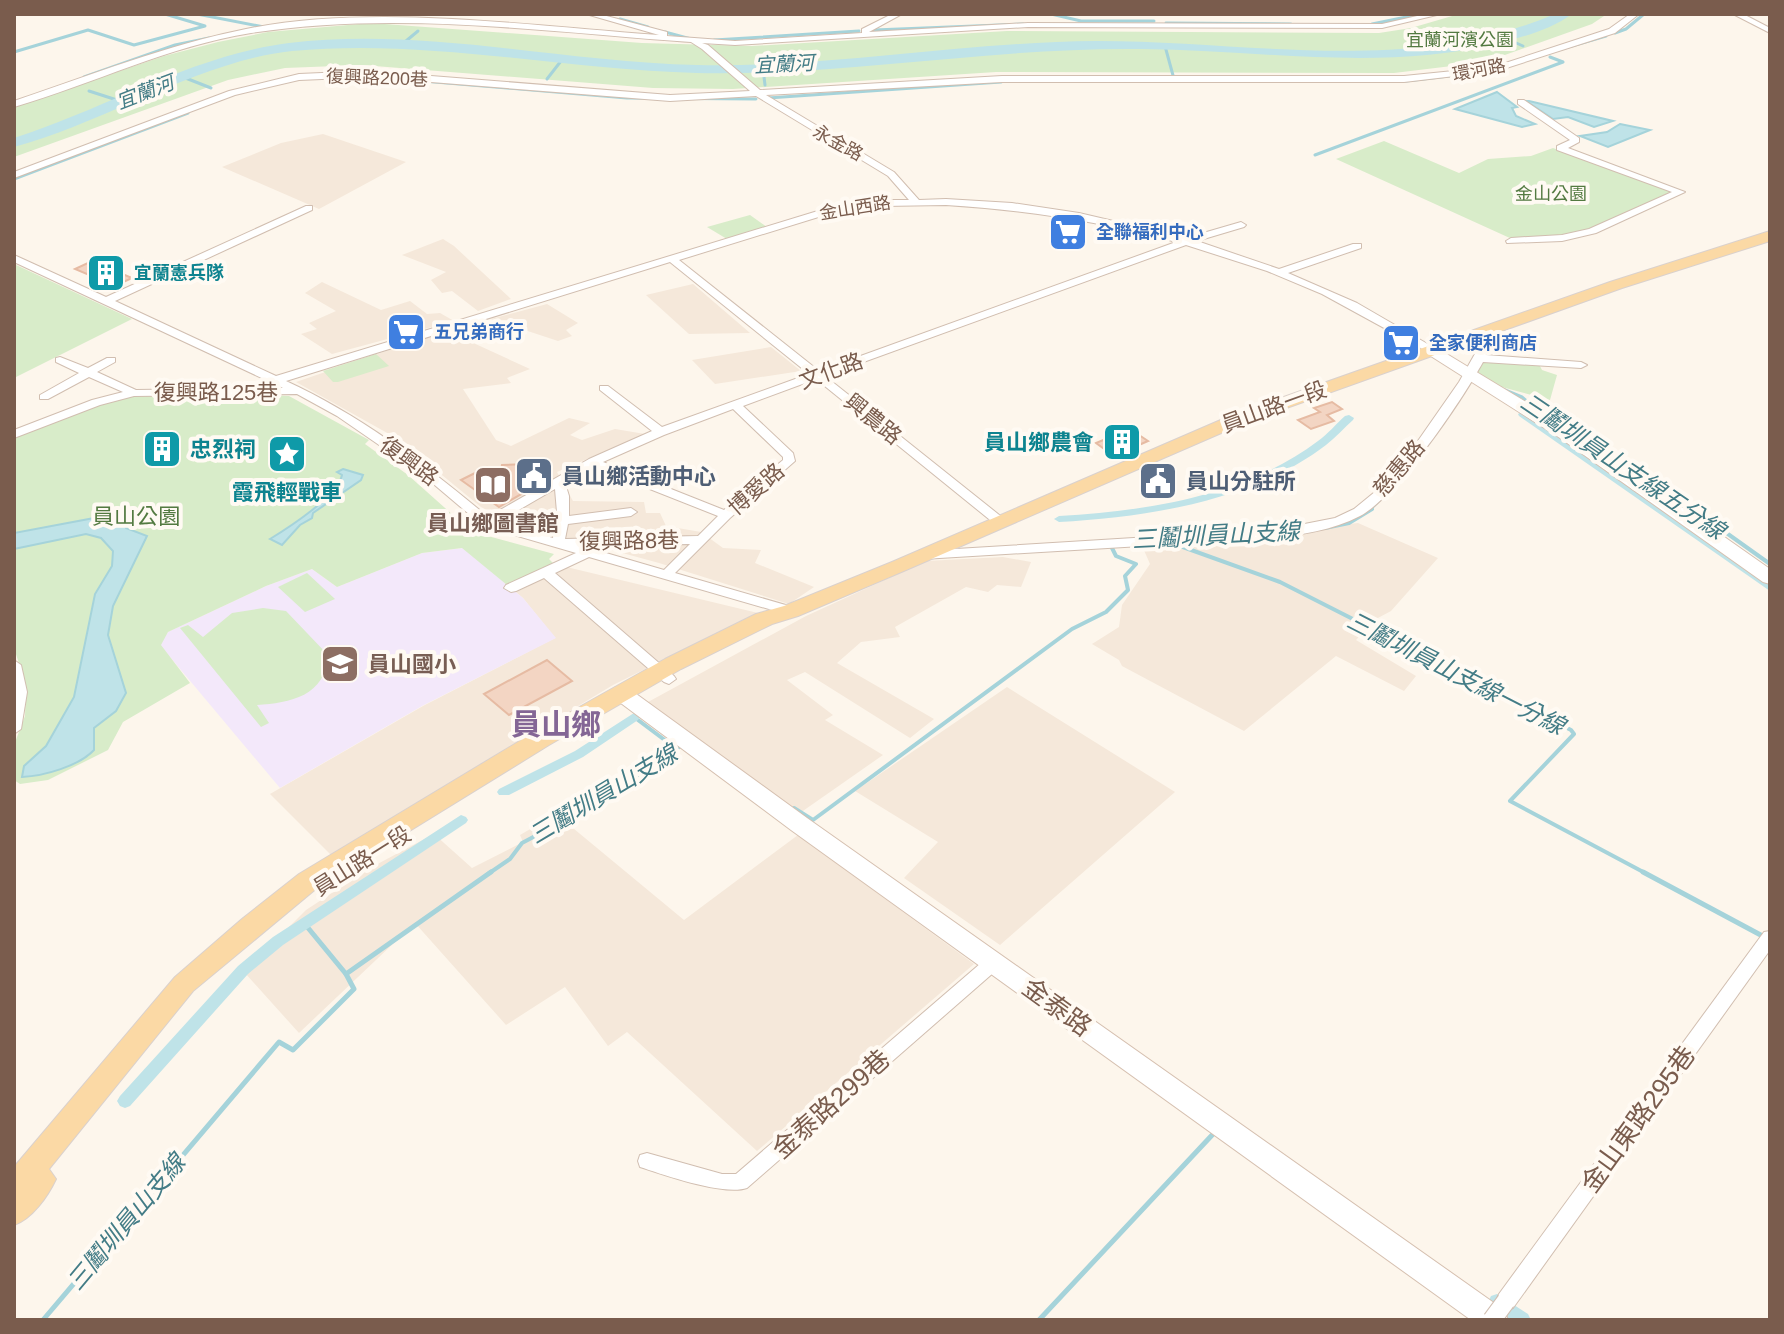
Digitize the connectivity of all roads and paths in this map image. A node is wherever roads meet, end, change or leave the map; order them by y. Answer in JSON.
{"nodes":[{"id":1,"x":351,"y":14,"type":"edge"},
{"id":2,"x":590,"y":14,"type":"edge"},
{"id":3,"x":625,"y":14,"type":"edge"},
{"id":4,"x":898,"y":14,"type":"edge"},
{"id":5,"x":1044,"y":14,"type":"edge"},
{"id":6,"x":1437,"y":14,"type":"edge"},
{"id":7,"x":1635,"y":14,"type":"edge"},
{"id":8,"x":1737,"y":14,"type":"edge"},
{"id":9,"x":612,"y":20,"type":"junction"},
{"id":10,"x":334,"y":21,"type":"junction"},
{"id":11,"x":1089,"y":25,"type":"junction"},
{"id":12,"x":1770,"y":31,"type":"edge"},
{"id":13,"x":581,"y":33,"type":"junction"},
{"id":14,"x":861,"y":34,"type":"junction"},
{"id":15,"x":695,"y":43,"type":"junction"},
{"id":16,"x":753,"y":89,"type":"junction"},
{"id":17,"x":1521,"y":102,"type":"dead end"},
{"id":18,"x":14,"y":104,"type":"edge"},
{"id":19,"x":14,"y":175,"type":"edge"},
{"id":20,"x":914,"y":200,"type":"junction"},
{"id":21,"x":309,"y":208,"type":"dead end"},
{"id":22,"x":1241,"y":225,"type":"dead end"},
{"id":23,"x":1770,"y":236,"type":"edge"},
{"id":24,"x":1187,"y":241,"type":"junction"},
{"id":25,"x":1511,"y":241,"type":"dead end"},
{"id":26,"x":1357,"y":246,"type":"dead end"},
{"id":27,"x":14,"y":258,"type":"edge"},
{"id":28,"x":671,"y":258,"type":"junction"},
{"id":29,"x":1277,"y":273,"type":"junction"},
{"id":30,"x":106,"y":301,"type":"junction"},
{"id":31,"x":1486,"y":331,"type":"junction"},
{"id":32,"x":1432,"y":350,"type":"junction"},
{"id":33,"x":1479,"y":358,"type":"junction"},
{"id":34,"x":60,"y":360,"type":"dead end"},
{"id":35,"x":111,"y":360,"type":"dead end"},
{"id":36,"x":1581,"y":365,"type":"dead end"},
{"id":37,"x":88,"y":373,"type":"junction"},
{"id":38,"x":1470,"y":373,"type":"junction"},
{"id":39,"x":819,"y":376,"type":"junction"},
{"id":40,"x":276,"y":380,"type":"junction"},
{"id":41,"x":604,"y":388,"type":"dead end"},
{"id":42,"x":299,"y":391,"type":"junction"},
{"id":43,"x":134,"y":393,"type":"junction"},
{"id":44,"x":44,"y":397,"type":"dead end"},
{"id":45,"x":735,"y":405,"type":"junction"},
{"id":46,"x":660,"y":432,"type":"junction"},
{"id":47,"x":14,"y":434,"type":"edge"},
{"id":48,"x":593,"y":462,"type":"junction"},
{"id":49,"x":558,"y":481,"type":"junction"},
{"id":50,"x":631,"y":512,"type":"dead end"},
{"id":51,"x":726,"y":515,"type":"junction"},
{"id":52,"x":563,"y":521,"type":"junction"},
{"id":53,"x":999,"y":521,"type":"junction"},
{"id":54,"x":487,"y":523,"type":"junction"},
{"id":55,"x":700,"y":540,"type":"junction"},
{"id":56,"x":558,"y":543,"type":"junction"},
{"id":57,"x":589,"y":552,"type":"junction"},
{"id":58,"x":923,"y":555,"type":"junction"},
{"id":59,"x":546,"y":572,"type":"junction"},
{"id":60,"x":668,"y":573,"type":"junction"},
{"id":61,"x":1770,"y":578,"type":"edge"},
{"id":62,"x":511,"y":588,"type":"dead end"},
{"id":63,"x":791,"y":611,"type":"junction"},
{"id":64,"x":14,"y":665,"type":"edge"},
{"id":65,"x":665,"y":676,"type":"junction"},
{"id":66,"x":625,"y":696,"type":"junction"},
{"id":67,"x":14,"y":729,"type":"edge"},
{"id":68,"x":1770,"y":937,"type":"edge"},
{"id":69,"x":994,"y":962,"type":"junction"},
{"id":70,"x":647,"y":1161,"type":"dead end"},
{"id":71,"x":14,"y":1189,"type":"edge"},
{"id":72,"x":14,"y":1212,"type":"edge"},
{"id":73,"x":1497,"y":1314,"type":"edge"}],
"edges":[{"from":1,"to":10,"type":"street"},
{"from":2,"to":9,"type":"street"},
{"from":3,"to":9,"type":"street"},
{"from":4,"to":14,"type":"street"},
{"from":5,"to":11,"type":"street"},
{"from":6,"to":11,"type":"street"},
{"from":7,"to":16,"type":"street","name":"環河路"},
{"from":8,"to":12,"type":"street"},
{"from":9,"to":13,"type":"street"},
{"from":9,"to":15,"type":"street"},
{"from":10,"to":13,"type":"street"},
{"from":10,"to":18,"type":"street"},
{"from":11,"to":14,"type":"street"},
{"from":13,"to":15,"type":"street"},
{"from":14,"to":15,"type":"street"},
{"from":15,"to":16,"type":"street","name":"永金路"},
{"from":16,"to":19,"type":"street","name":"復興路200巷"},
{"from":16,"to":20,"type":"street","name":"永金路"},
{"from":17,"to":25,"type":"street"},
{"from":20,"to":24,"type":"street","name":"金山西路"},
{"from":20,"to":28,"type":"street","name":"金山西路"},
{"from":21,"to":30,"type":"street"},
{"from":22,"to":24,"type":"street","name":"文化路"},
{"from":23,"to":31,"type":"main road","name":"員山路一段"},
{"from":24,"to":29,"type":"street","name":"金山西路"},
{"from":24,"to":39,"type":"street","name":"文化路"},
{"from":26,"to":29,"type":"street"},
{"from":27,"to":30,"type":"street","name":"復興路"},
{"from":28,"to":39,"type":"street","name":"興農路"},
{"from":28,"to":40,"type":"street","name":"金山西路"},
{"from":29,"to":32,"type":"street","name":"金山西路"},
{"from":30,"to":40,"type":"street","name":"復興路"},
{"from":31,"to":32,"type":"main road","name":"員山路一段"},
{"from":31,"to":33,"type":"street","name":"慈惠路"},
{"from":32,"to":38,"type":"street"},
{"from":32,"to":53,"type":"main road","name":"員山路一段"},
{"from":33,"to":36,"type":"street"},
{"from":33,"to":38,"type":"street","name":"慈惠路"},
{"from":34,"to":37,"type":"street"},
{"from":35,"to":37,"type":"street"},
{"from":37,"to":43,"type":"street"},
{"from":37,"to":44,"type":"street"},
{"from":38,"to":58,"type":"street","name":"慈惠路"},
{"from":38,"to":61,"type":"street"},
{"from":39,"to":45,"type":"street","name":"文化路"},
{"from":39,"to":53,"type":"street","name":"興農路"},
{"from":40,"to":42,"type":"street","name":"復興路"},
{"from":41,"to":46,"type":"street"},
{"from":42,"to":43,"type":"street","name":"復興路125巷"},
{"from":42,"to":54,"type":"street","name":"復興路"},
{"from":43,"to":47,"type":"street"},
{"from":45,"to":46,"type":"street","name":"文化路"},
{"from":45,"to":51,"type":"street","name":"博愛路"},
{"from":46,"to":48,"type":"street","name":"文化路"},
{"from":48,"to":49,"type":"street","name":"文化路"},
{"from":48,"to":51,"type":"street"},
{"from":49,"to":52,"type":"street"},
{"from":49,"to":54,"type":"street","name":"文化路"},
{"from":50,"to":52,"type":"street"},
{"from":51,"to":55,"type":"street","name":"博愛路"},
{"from":52,"to":56,"type":"street"},
{"from":53,"to":58,"type":"main road","name":"員山路一段"},
{"from":54,"to":56,"type":"street","name":"復興路"},
{"from":55,"to":56,"type":"street","name":"復興路8巷"},
{"from":55,"to":60,"type":"street","name":"博愛路"},
{"from":56,"to":57,"type":"street","name":"復興路"},
{"from":57,"to":59,"type":"street"},
{"from":57,"to":60,"type":"street","name":"復興路"},
{"from":58,"to":63,"type":"main road","name":"員山路一段"},
{"from":59,"to":62,"type":"street"},
{"from":59,"to":65,"type":"street"},
{"from":60,"to":63,"type":"street","name":"復興路"},
{"from":63,"to":65,"type":"main road","name":"員山路一段"},
{"from":64,"to":67,"type":"street"},
{"from":65,"to":66,"type":"main road","name":"員山路一段"},
{"from":66,"to":69,"type":"street","name":"金泰路"},
{"from":66,"to":71,"type":"main road","name":"員山路一段"},
{"from":66,"to":72,"type":"main road","name":"員山路一段"},
{"from":68,"to":73,"type":"street","name":"金山東路295巷"},
{"from":69,"to":70,"type":"street","name":"金泰路299巷"},
{"from":69,"to":73,"type":"street","name":"金泰路"}]}
